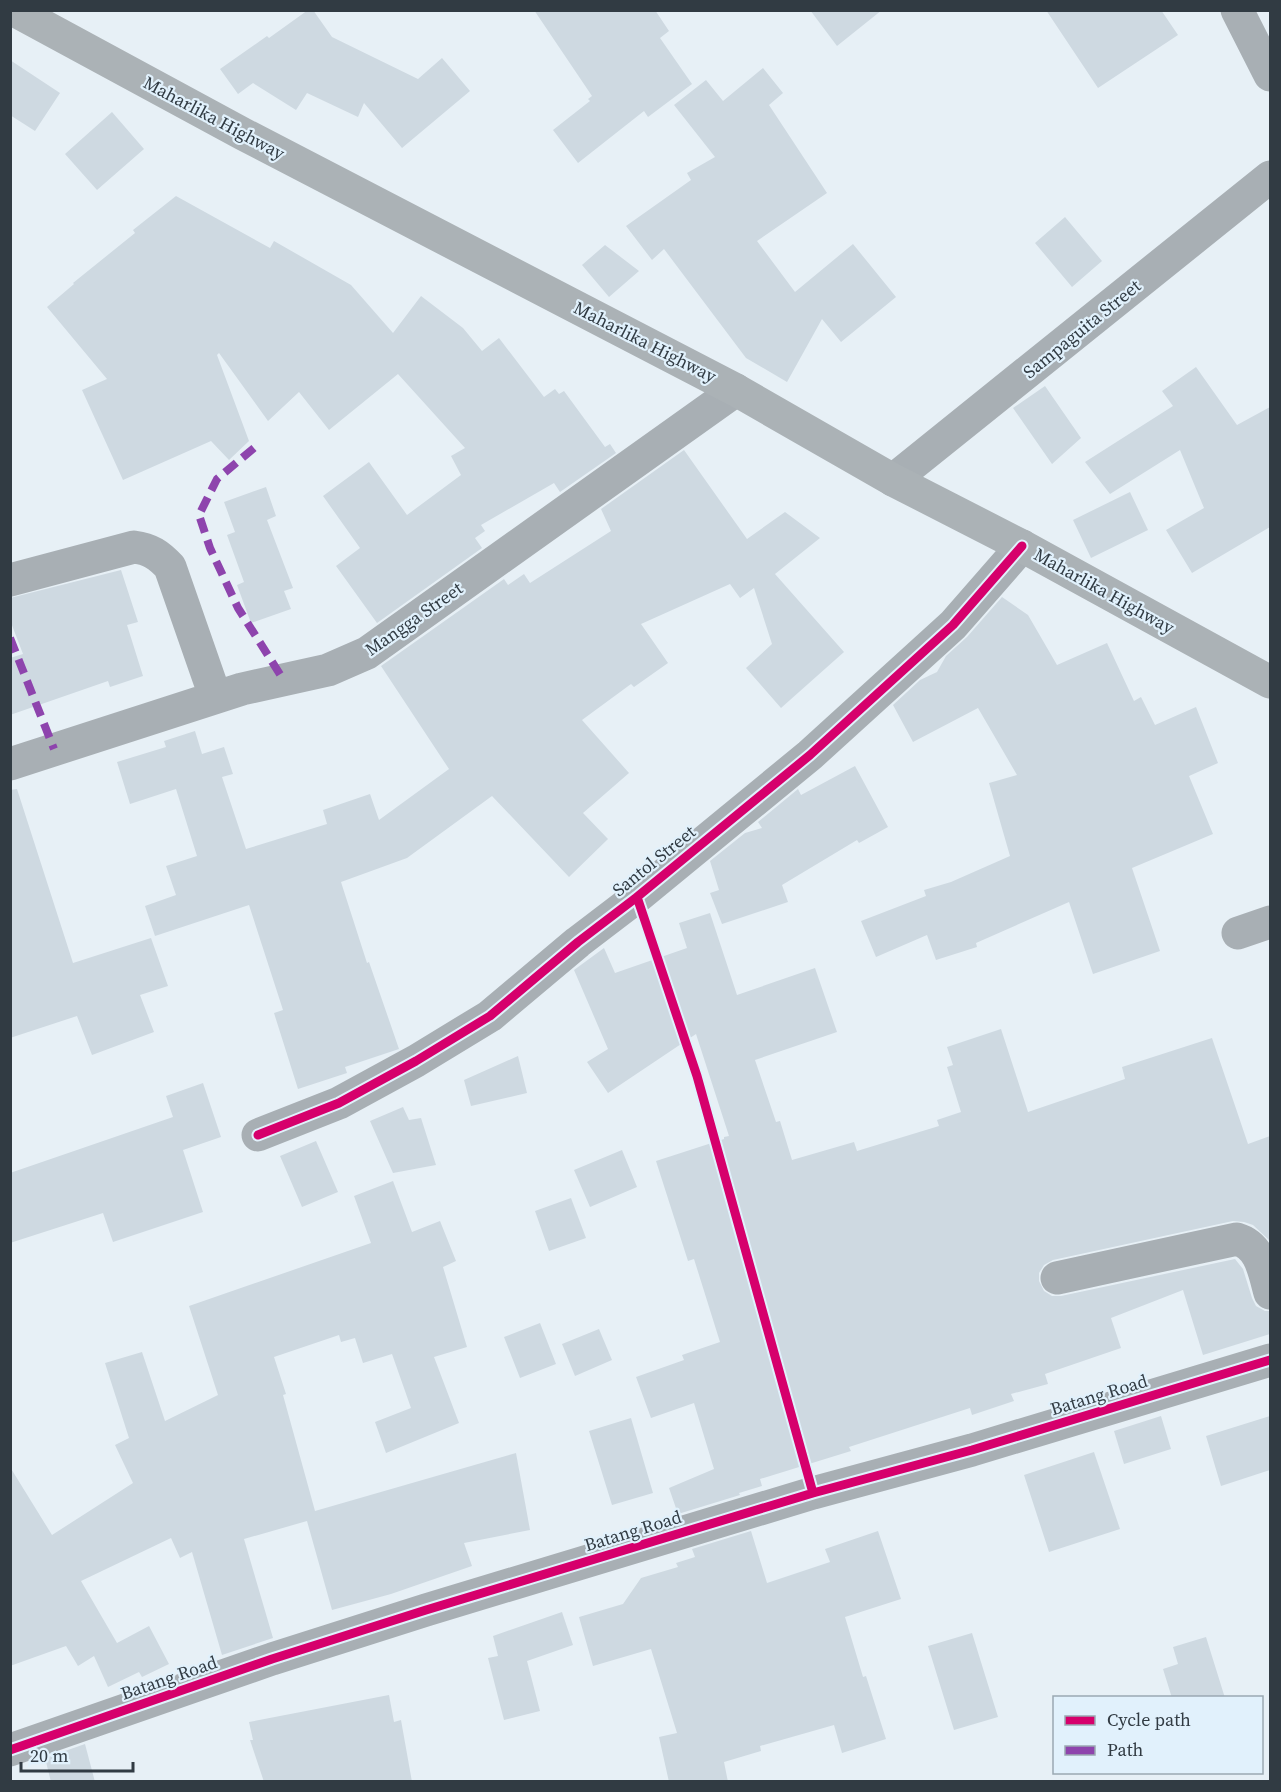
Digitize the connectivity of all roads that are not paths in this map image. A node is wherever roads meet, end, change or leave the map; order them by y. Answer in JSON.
{"nodes":[{"id":1,"x":14,"y":10,"type":"edge"},
{"id":2,"x":1238,"y":10,"type":"edge"},
{"id":3,"x":1270,"y":75,"type":"edge"},
{"id":4,"x":1270,"y":177,"type":"edge"},
{"id":5,"x":736,"y":390,"type":"junction"},
{"id":6,"x":893,"y":480,"type":"junction"},
{"id":7,"x":1022,"y":546,"type":"junction"},
{"id":8,"x":10,"y":580,"type":"edge"},
{"id":9,"x":1270,"y":682,"type":"edge"},
{"id":10,"x":215,"y":696,"type":"junction"},
{"id":11,"x":10,"y":764,"type":"edge"},
{"id":12,"x":1270,"y":922,"type":"edge"},
{"id":13,"x":1238,"y":933,"type":"dead end"},
{"id":14,"x":258,"y":1135,"type":"dead end"},
{"id":15,"x":1056,"y":1278,"type":"dead end"},
{"id":16,"x":1270,"y":1293,"type":"edge"},
{"id":17,"x":1270,"y":1360,"type":"edge"},
{"id":18,"x":10,"y":1750,"type":"edge"}],
"edges":[{"from":1,"to":5,"type":"main road","name":"Maharlika Highway"},
{"from":2,"to":3,"type":"street"},
{"from":4,"to":6,"type":"street","name":"Sampaguita Street"},
{"from":5,"to":6,"type":"main road","name":"Maharlika Highway"},
{"from":5,"to":10,"type":"street","name":"Mangga Street"},
{"from":6,"to":7,"type":"main road","name":"Maharlika Highway"},
{"from":7,"to":9,"type":"main road","name":"Maharlika Highway"},
{"from":7,"to":14,"type":"street","name":"Santol Street"},
{"from":8,"to":10,"type":"street"},
{"from":10,"to":11,"type":"street","name":"Mangga Street"},
{"from":12,"to":13,"type":"street"},
{"from":15,"to":16,"type":"street"},
{"from":17,"to":18,"type":"street","name":"Batang Road"}]}
